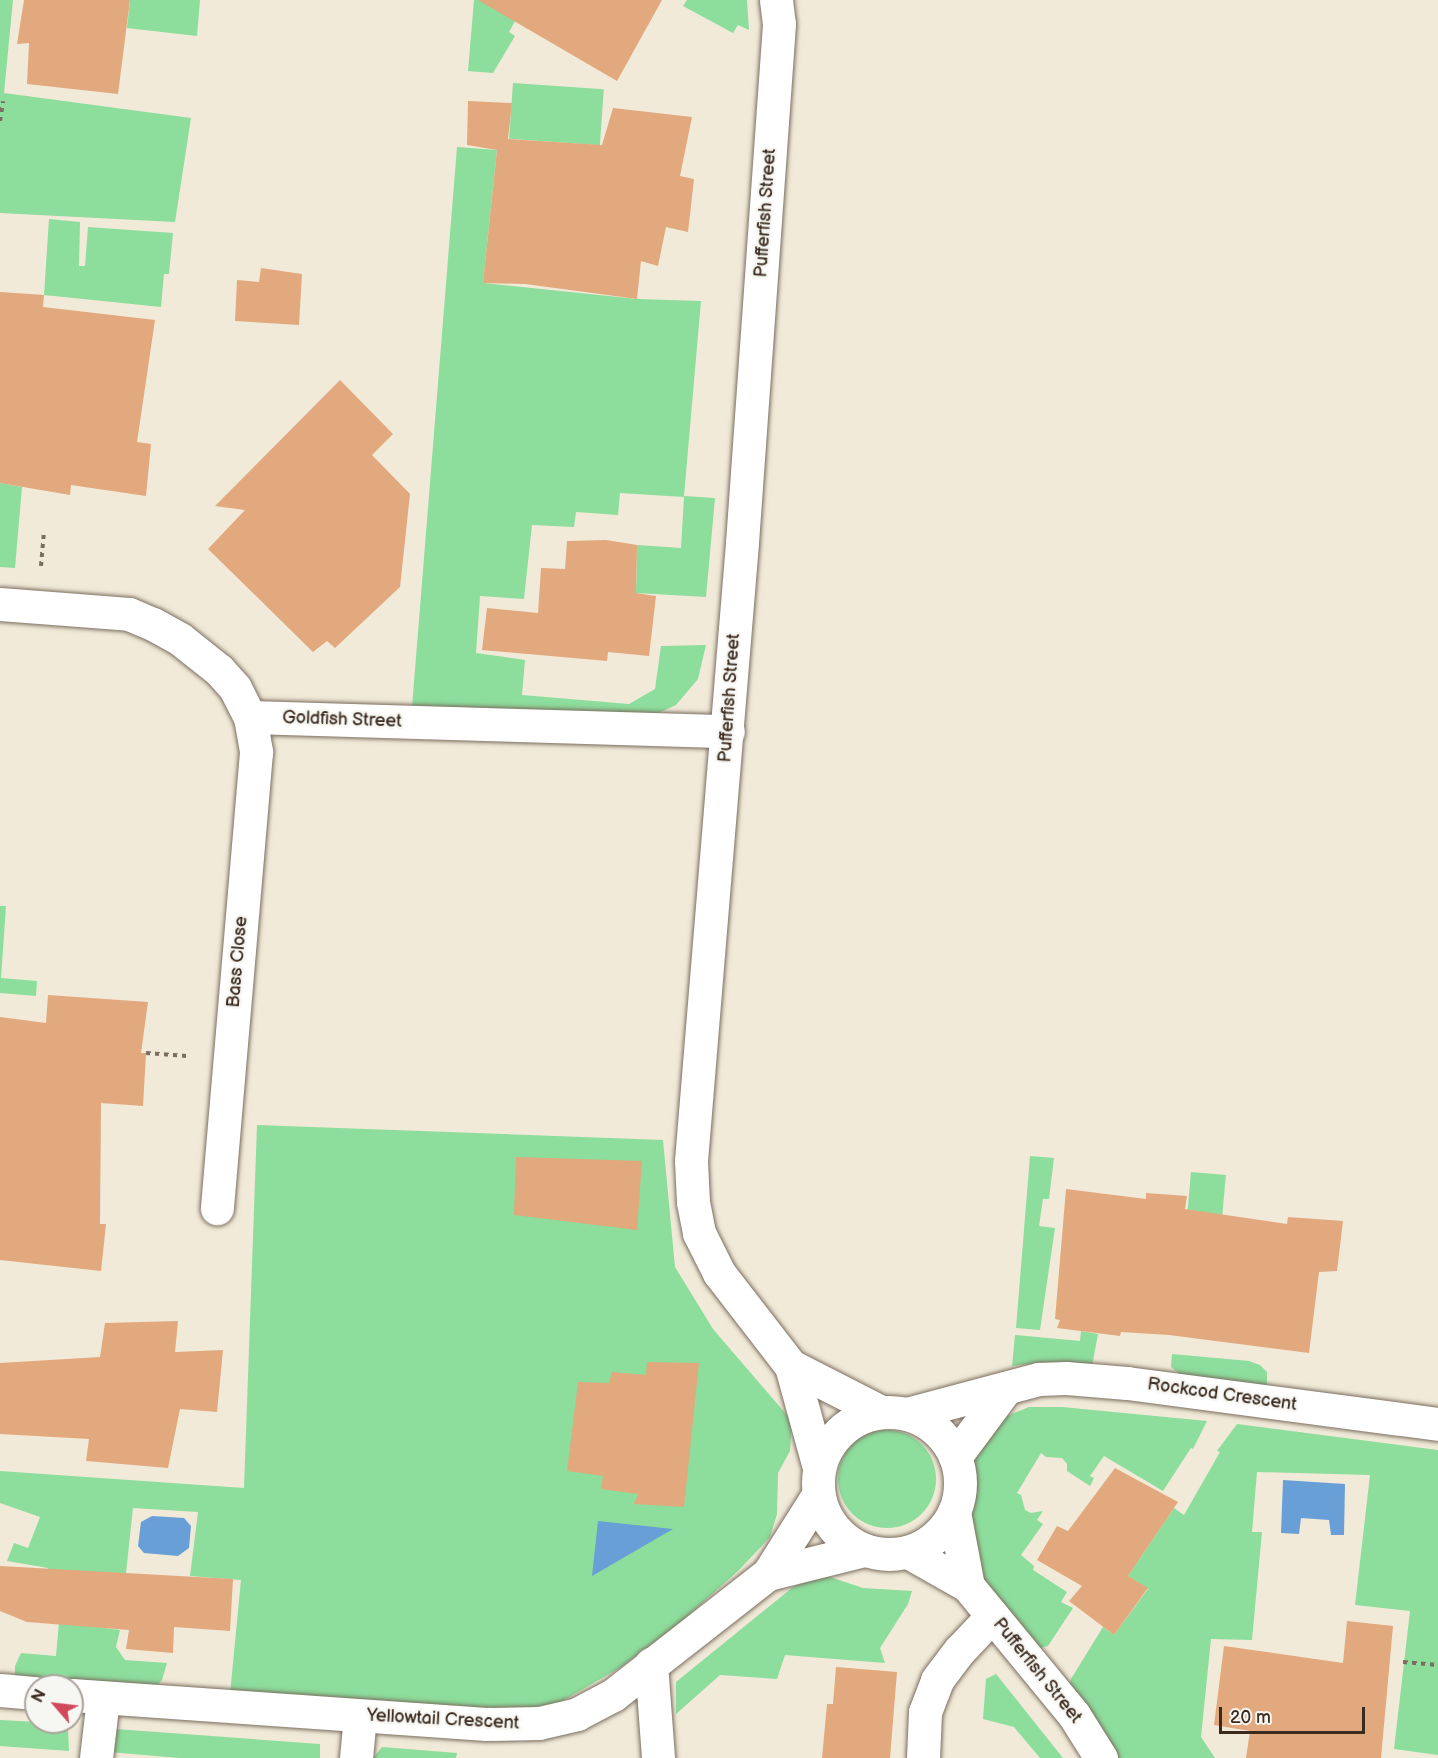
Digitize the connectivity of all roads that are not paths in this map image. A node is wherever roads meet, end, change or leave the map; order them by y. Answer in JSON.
{"nodes":[{"id":1,"x":776,"y":0,"type":"edge"},
{"id":2,"x":0,"y":604,"type":"edge"},
{"id":3,"x":250,"y":717,"type":"junction"},
{"id":4,"x":728,"y":731,"type":"junction"},
{"id":5,"x":217,"y":1208,"type":"dead end"},
{"id":6,"x":790,"y":1366,"type":"junction"},
{"id":7,"x":1006,"y":1388,"type":"junction"},
{"id":8,"x":894,"y":1413,"type":"junction"},
{"id":9,"x":1438,"y":1424,"type":"edge"},
{"id":10,"x":955,"y":1457,"type":"junction"},
{"id":11,"x":818,"y":1481,"type":"junction"},
{"id":12,"x":954,"y":1512,"type":"junction"},
{"id":13,"x":864,"y":1550,"type":"junction"},
{"id":14,"x":908,"y":1552,"type":"junction"},
{"id":15,"x":768,"y":1574,"type":"junction"},
{"id":16,"x":968,"y":1586,"type":"junction"},
{"id":17,"x":992,"y":1616,"type":"junction"},
{"id":18,"x":651,"y":1664,"type":"junction"},
{"id":19,"x":0,"y":1690,"type":"edge"},
{"id":20,"x":24,"y":1692,"type":"edge"},
{"id":21,"x":88,"y":1696,"type":"edge"},
{"id":22,"x":360,"y":1716,"type":"junction"},
{"id":23,"x":96,"y":1758,"type":"edge"},
{"id":24,"x":356,"y":1758,"type":"edge"},
{"id":25,"x":658,"y":1758,"type":"edge"},
{"id":26,"x":923,"y":1758,"type":"edge"},
{"id":27,"x":1101,"y":1758,"type":"edge"}],
"edges":[{"from":1,"to":4,"type":"street","name":"Pufferfish Street"},
{"from":2,"to":3,"type":"street"},
{"from":3,"to":4,"type":"street","name":"Goldfish Street"},
{"from":3,"to":5,"type":"street","name":"Bass Close"},
{"from":4,"to":6,"type":"street","name":"Pufferfish Street"},
{"from":6,"to":8,"type":"street","name":"Pufferfish Street"},
{"from":6,"to":11,"type":"street","name":"Pufferfish Street"},
{"from":7,"to":8,"type":"street","name":"Rockcod Crescent"},
{"from":7,"to":9,"type":"street","name":"Rockcod Crescent"},
{"from":7,"to":10,"type":"street"},
{"from":8,"to":10,"type":"street","name":"Pufferfish Street"},
{"from":8,"to":11,"type":"street"},
{"from":10,"to":12,"type":"street","name":"Pufferfish Street"},
{"from":11,"to":13,"type":"street","name":"Pufferfish Street"},
{"from":11,"to":15,"type":"street","name":"Yellowtail Crescent"},
{"from":12,"to":14,"type":"street","name":"Pufferfish Street"},
{"from":12,"to":16,"type":"street","name":"Pufferfish Street"},
{"from":13,"to":14,"type":"street","name":"Pufferfish Street"},
{"from":13,"to":15,"type":"street","name":"Yellowtail Crescent"},
{"from":14,"to":16,"type":"street","name":"Pufferfish Street"},
{"from":15,"to":18,"type":"street","name":"Yellowtail Crescent"},
{"from":16,"to":17,"type":"street","name":"Pufferfish Street"},
{"from":17,"to":26,"type":"street"},
{"from":17,"to":27,"type":"street","name":"Pufferfish Street"},
{"from":18,"to":22,"type":"street","name":"Yellowtail Crescent"},
{"from":18,"to":25,"type":"street"},
{"from":19,"to":20,"type":"street"},
{"from":21,"to":22,"type":"street","name":"Yellowtail Crescent"},
{"from":21,"to":23,"type":"street"},
{"from":22,"to":24,"type":"street"}]}
